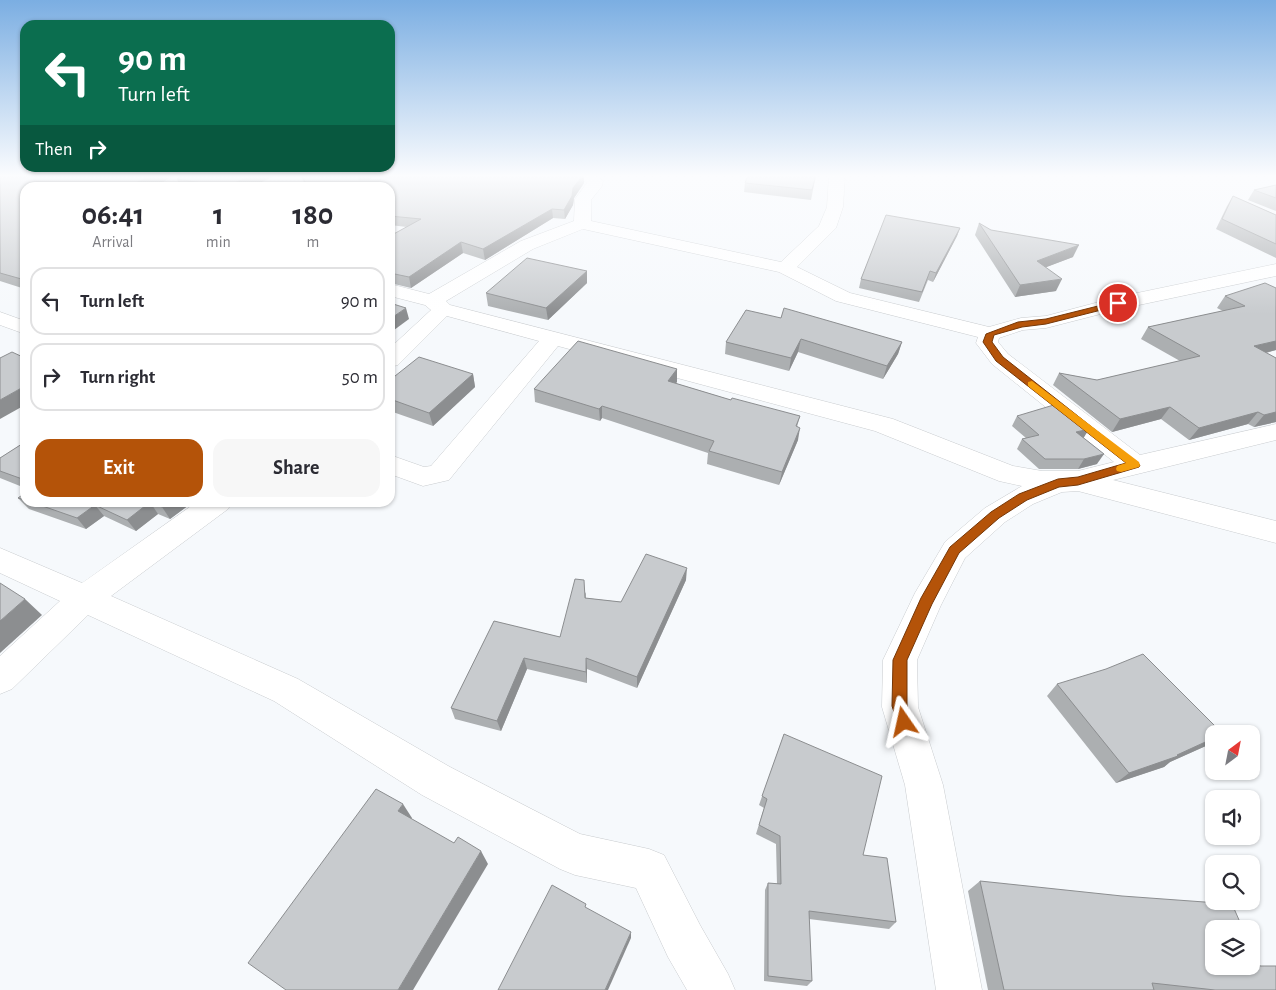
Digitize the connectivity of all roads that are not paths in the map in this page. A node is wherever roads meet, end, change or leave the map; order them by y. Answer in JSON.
{"nodes":[{"id":1,"x":829,"y":221,"type":"edge"},
{"id":2,"x":582,"y":224,"type":"joint"},
{"id":3,"x":785,"y":268,"type":"junction"},
{"id":4,"x":1276,"y":270,"type":"edge"},
{"id":5,"x":1249,"y":275,"type":"junction"},
{"id":6,"x":1276,"y":288,"type":"edge"},
{"id":7,"x":395,"y":292,"type":"edge"},
{"id":8,"x":437,"y":305,"type":"junction"},
{"id":9,"x":0,"y":318,"type":"edge"},
{"id":10,"x":20,"y":326,"type":"edge"},
{"id":11,"x":990,"y":334,"type":"junction"},
{"id":12,"x":552,"y":339,"type":"junction"},
{"id":13,"x":395,"y":354,"type":"edge"},
{"id":14,"x":1276,"y":432,"type":"edge"},
{"id":15,"x":1135,"y":465,"type":"junction"},
{"id":16,"x":395,"y":466,"type":"edge"},
{"id":17,"x":1078,"y":481,"type":"junction"},
{"id":18,"x":211,"y":507,"type":"edge"},
{"id":19,"x":1276,"y":532,"type":"edge"},
{"id":20,"x":0,"y":560,"type":"edge"},
{"id":21,"x":84,"y":600,"type":"junction"},
{"id":22,"x":0,"y":678,"type":"edge"},
{"id":23,"x":712,"y":990,"type":"edge"},
{"id":24,"x":959,"y":990,"type":"edge"}],
"edges":[{"from":1,"to":3,"type":"street"},
{"from":2,"to":3,"type":"street"},
{"from":2,"to":8,"type":"street"},
{"from":3,"to":11,"type":"street"},
{"from":4,"to":5,"type":"street"},
{"from":5,"to":6,"type":"street"},
{"from":5,"to":11,"type":"street"},
{"from":7,"to":8,"type":"street"},
{"from":8,"to":12,"type":"street"},
{"from":8,"to":13,"type":"street"},
{"from":9,"to":10,"type":"street"},
{"from":11,"to":15,"type":"street"},
{"from":12,"to":16,"type":"street"},
{"from":12,"to":17,"type":"street"},
{"from":14,"to":15,"type":"street"},
{"from":15,"to":17,"type":"street"},
{"from":17,"to":19,"type":"street"},
{"from":17,"to":24,"type":"street"},
{"from":18,"to":21,"type":"street"},
{"from":20,"to":21,"type":"street"},
{"from":21,"to":22,"type":"street"},
{"from":21,"to":23,"type":"street"}]}
